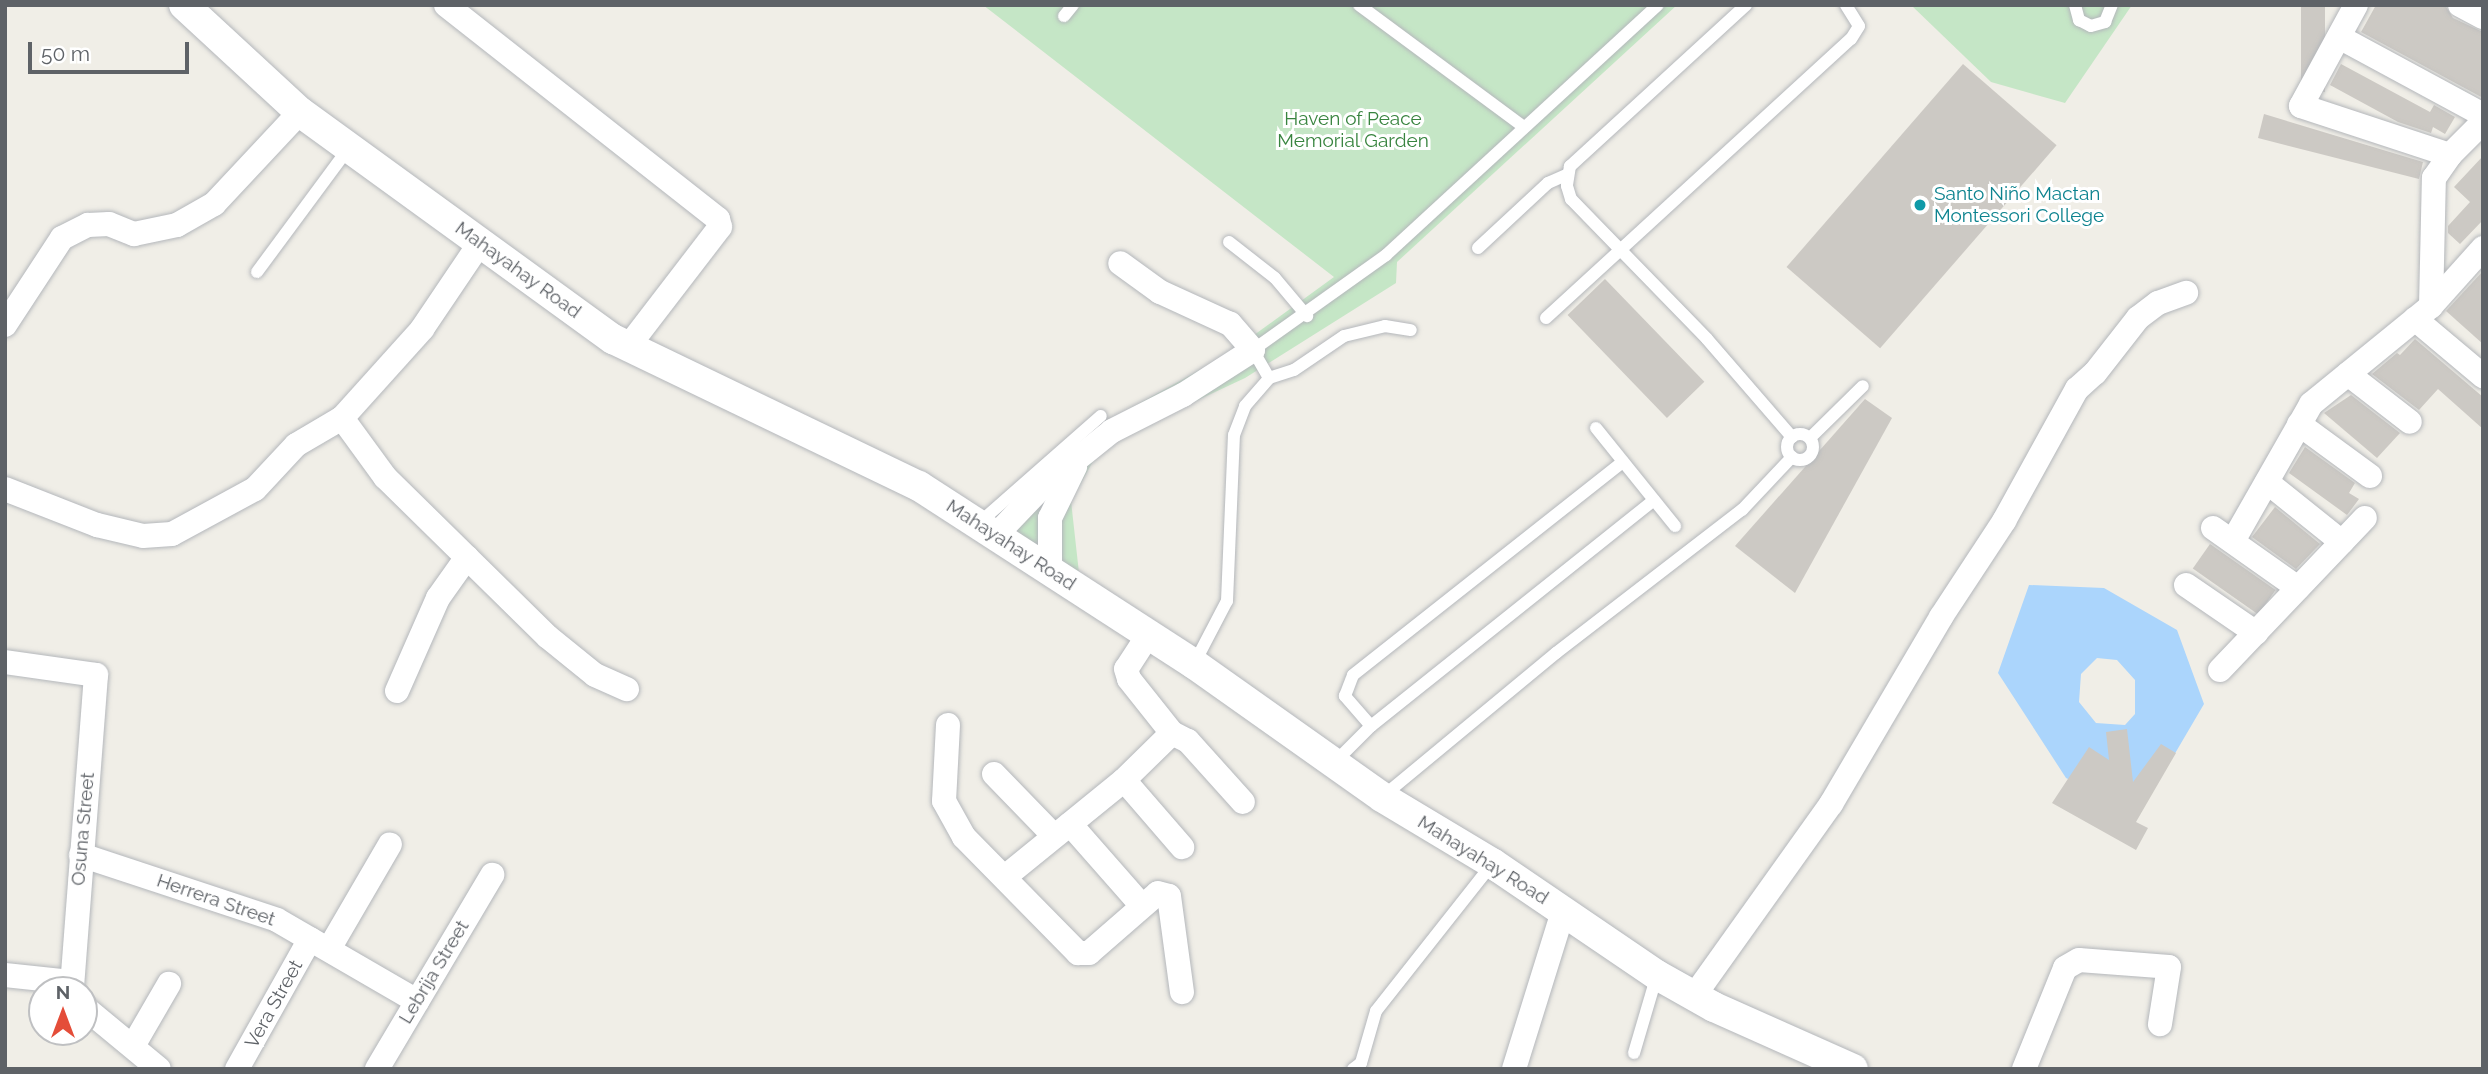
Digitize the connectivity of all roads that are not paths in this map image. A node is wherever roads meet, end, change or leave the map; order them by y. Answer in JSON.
{"nodes":[{"id":1,"x":184,"y":5,"type":"edge"},
{"id":2,"x":446,"y":5,"type":"edge"},
{"id":3,"x":1073,"y":5,"type":"edge"},
{"id":4,"x":1360,"y":5,"type":"edge"},
{"id":5,"x":1658,"y":5,"type":"edge"},
{"id":6,"x":1746,"y":5,"type":"edge"},
{"id":7,"x":1846,"y":5,"type":"edge"},
{"id":8,"x":2074,"y":5,"type":"edge"},
{"id":9,"x":2112,"y":5,"type":"edge"},
{"id":10,"x":2356,"y":5,"type":"edge"},
{"id":11,"x":2460,"y":5,"type":"edge"},
{"id":12,"x":1064,"y":16,"type":"dead end"},
{"id":13,"x":2483,"y":17,"type":"edge"},
{"id":14,"x":2339,"y":37,"type":"junction"},
{"id":15,"x":300,"y":112,"type":"junction"},
{"id":16,"x":2483,"y":115,"type":"edge"},
{"id":17,"x":2483,"y":122,"type":"edge"},
{"id":18,"x":1524,"y":127,"type":"junction"},
{"id":19,"x":348,"y":149,"type":"junction"},
{"id":20,"x":2450,"y":155,"type":"junction"},
{"id":21,"x":1566,"y":175,"type":"junction"},
{"id":22,"x":1229,"y":242,"type":"dead end"},
{"id":23,"x":480,"y":243,"type":"junction"},
{"id":24,"x":1478,"y":247,"type":"dead end"},
{"id":25,"x":2483,"y":247,"type":"edge"},
{"id":26,"x":1622,"y":251,"type":"junction"},
{"id":27,"x":1120,"y":263,"type":"dead end"},
{"id":28,"x":257,"y":272,"type":"dead end"},
{"id":29,"x":2186,"y":293,"type":"dead end"},
{"id":30,"x":2423,"y":313,"type":"junction"},
{"id":31,"x":1307,"y":316,"type":"junction"},
{"id":32,"x":1546,"y":318,"type":"dead end"},
{"id":33,"x":5,"y":325,"type":"edge"},
{"id":34,"x":1411,"y":330,"type":"dead end"},
{"id":35,"x":628,"y":347,"type":"junction"},
{"id":36,"x":1253,"y":350,"type":"junction"},
{"id":37,"x":2348,"y":374,"type":"junction"},
{"id":38,"x":2482,"y":374,"type":"edge"},
{"id":39,"x":1269,"y":377,"type":"junction"},
{"id":40,"x":1863,"y":386,"type":"dead end"},
{"id":41,"x":1101,"y":416,"type":"dead end"},
{"id":42,"x":342,"y":418,"type":"junction"},
{"id":43,"x":2410,"y":422,"type":"dead end"},
{"id":44,"x":2299,"y":424,"type":"junction"},
{"id":45,"x":1595,"y":428,"type":"dead end"},
{"id":46,"x":1792,"y":437,"type":"junction"},
{"id":47,"x":1810,"y":438,"type":"junction"},
{"id":48,"x":1792,"y":457,"type":"junction"},
{"id":49,"x":1081,"y":458,"type":"junction"},
{"id":50,"x":1623,"y":462,"type":"junction"},
{"id":51,"x":2370,"y":476,"type":"dead end"},
{"id":52,"x":2267,"y":482,"type":"junction"},
{"id":53,"x":5,"y":489,"type":"edge"},
{"id":54,"x":1654,"y":500,"type":"junction"},
{"id":55,"x":2365,"y":517,"type":"dead end"},
{"id":56,"x":1675,"y":526,"type":"dead end"},
{"id":57,"x":988,"y":528,"type":"junction"},
{"id":58,"x":2342,"y":542,"type":"junction"},
{"id":59,"x":467,"y":557,"type":"junction"},
{"id":60,"x":1050,"y":570,"type":"junction"},
{"id":61,"x":2186,"y":584,"type":"dead end"},
{"id":62,"x":2298,"y":588,"type":"junction"},
{"id":63,"x":2256,"y":633,"type":"junction"},
{"id":64,"x":1147,"y":636,"type":"junction"},
{"id":65,"x":5,"y":662,"type":"edge"},
{"id":66,"x":1194,"y":664,"type":"junction"},
{"id":67,"x":2220,"y":670,"type":"dead end"},
{"id":68,"x":627,"y":689,"type":"dead end"},
{"id":69,"x":397,"y":691,"type":"dead end"},
{"id":70,"x":948,"y":725,"type":"dead end"},
{"id":71,"x":1371,"y":726,"type":"junction"},
{"id":72,"x":1172,"y":733,"type":"junction"},
{"id":73,"x":1334,"y":764,"type":"junction"},
{"id":74,"x":994,"y":774,"type":"dead end"},
{"id":75,"x":1124,"y":780,"type":"junction"},
{"id":76,"x":1382,"y":797,"type":"junction"},
{"id":77,"x":1243,"y":802,"type":"dead end"},
{"id":78,"x":1062,"y":830,"type":"junction"},
{"id":79,"x":390,"y":844,"type":"dead end"},
{"id":80,"x":1182,"y":847,"type":"dead end"},
{"id":81,"x":81,"y":855,"type":"junction"},
{"id":82,"x":1492,"y":863,"type":"junction"},
{"id":83,"x":492,"y":874,"type":"dead end"},
{"id":84,"x":1006,"y":876,"type":"junction"},
{"id":85,"x":1142,"y":906,"type":"junction"},
{"id":86,"x":1563,"y":912,"type":"junction"},
{"id":87,"x":319,"y":944,"type":"junction"},
{"id":88,"x":5,"y":975,"type":"edge"},
{"id":89,"x":1657,"y":975,"type":"junction"},
{"id":90,"x":73,"y":976,"type":"edge"},
{"id":91,"x":28,"y":979,"type":"edge"},
{"id":92,"x":169,"y":984,"type":"dead end"},
{"id":93,"x":1182,"y":992,"type":"dead end"},
{"id":94,"x":1694,"y":996,"type":"junction"},
{"id":95,"x":417,"y":1001,"type":"junction"},
{"id":96,"x":98,"y":1018,"type":"edge"},
{"id":97,"x":2160,"y":1024,"type":"dead end"},
{"id":98,"x":133,"y":1046,"type":"junction"},
{"id":99,"x":1634,"y":1053,"type":"dead end"},
{"id":100,"x":159,"y":1069,"type":"edge"},
{"id":101,"x":237,"y":1069,"type":"edge"},
{"id":102,"x":377,"y":1069,"type":"edge"},
{"id":103,"x":1353,"y":1069,"type":"edge"},
{"id":104,"x":1514,"y":1069,"type":"edge"},
{"id":105,"x":1853,"y":1069,"type":"edge"},
{"id":106,"x":2024,"y":1069,"type":"edge"}],
"edges":[{"from":1,"to":15,"type":"street","name":"Mahayahay Road"},
{"from":2,"to":35,"type":"street"},
{"from":3,"to":12,"type":"lane"},
{"from":4,"to":18,"type":"lane"},
{"from":5,"to":18,"type":"lane"},
{"from":6,"to":21,"type":"lane"},
{"from":7,"to":26,"type":"lane"},
{"from":8,"to":9,"type":"lane"},
{"from":10,"to":14,"type":"street"},
{"from":11,"to":13,"type":"street"},
{"from":14,"to":16,"type":"street"},
{"from":14,"to":20,"type":"street"},
{"from":15,"to":19,"type":"street","name":"Mahayahay Road"},
{"from":15,"to":33,"type":"street"},
{"from":17,"to":20,"type":"street"},
{"from":18,"to":31,"type":"lane"},
{"from":19,"to":23,"type":"street","name":"Mahayahay Road"},
{"from":19,"to":28,"type":"lane"},
{"from":20,"to":30,"type":"street"},
{"from":21,"to":24,"type":"lane"},
{"from":21,"to":26,"type":"lane"},
{"from":22,"to":31,"type":"lane"},
{"from":23,"to":35,"type":"street","name":"Mahayahay Road"},
{"from":23,"to":42,"type":"street"},
{"from":25,"to":30,"type":"street"},
{"from":26,"to":32,"type":"lane"},
{"from":26,"to":46,"type":"lane"},
{"from":27,"to":36,"type":"street"},
{"from":29,"to":94,"type":"street"},
{"from":30,"to":37,"type":"street"},
{"from":30,"to":38,"type":"street"},
{"from":31,"to":36,"type":"lane"},
{"from":34,"to":39,"type":"lane"},
{"from":35,"to":57,"type":"street","name":"Mahayahay Road"},
{"from":36,"to":39,"type":"lane"},
{"from":36,"to":49,"type":"street"},
{"from":37,"to":43,"type":"street"},
{"from":37,"to":44,"type":"street"},
{"from":39,"to":66,"type":"lane"},
{"from":40,"to":47,"type":"lane"},
{"from":41,"to":57,"type":"lane"},
{"from":42,"to":53,"type":"street"},
{"from":42,"to":59,"type":"street"},
{"from":44,"to":51,"type":"street"},
{"from":44,"to":52,"type":"street"},
{"from":45,"to":50,"type":"lane"},
{"from":46,"to":47,"type":"lane"},
{"from":46,"to":48,"type":"lane"},
{"from":47,"to":48,"type":"lane"},
{"from":48,"to":76,"type":"lane"},
{"from":49,"to":57,"type":"street"},
{"from":49,"to":60,"type":"street"},
{"from":50,"to":54,"type":"lane"},
{"from":50,"to":71,"type":"lane"},
{"from":52,"to":58,"type":"street"},
{"from":52,"to":62,"type":"street"},
{"from":54,"to":56,"type":"lane"},
{"from":54,"to":71,"type":"lane"},
{"from":55,"to":58,"type":"street"},
{"from":57,"to":60,"type":"street","name":"Mahayahay Road"},
{"from":58,"to":62,"type":"street"},
{"from":59,"to":68,"type":"street"},
{"from":59,"to":69,"type":"street"},
{"from":60,"to":64,"type":"street","name":"Mahayahay Road"},
{"from":61,"to":63,"type":"street"},
{"from":62,"to":63,"type":"street"},
{"from":63,"to":67,"type":"street"},
{"from":64,"to":66,"type":"street","name":"Mahayahay Road"},
{"from":64,"to":72,"type":"street"},
{"from":65,"to":81,"type":"street","name":"Osuna Street"},
{"from":66,"to":73,"type":"street","name":"Mahayahay Road"},
{"from":70,"to":84,"type":"street"},
{"from":71,"to":73,"type":"lane"},
{"from":72,"to":75,"type":"street"},
{"from":72,"to":77,"type":"street"},
{"from":73,"to":76,"type":"street","name":"Mahayahay Road"},
{"from":74,"to":78,"type":"street"},
{"from":75,"to":78,"type":"street"},
{"from":75,"to":80,"type":"street"},
{"from":76,"to":82,"type":"street","name":"Mahayahay Road"},
{"from":78,"to":84,"type":"street"},
{"from":78,"to":85,"type":"street"},
{"from":79,"to":87,"type":"street","name":"Vera Street"},
{"from":81,"to":87,"type":"street","name":"Herrera Street"},
{"from":81,"to":90,"type":"street","name":"Osuna Street"},
{"from":82,"to":86,"type":"street","name":"Mahayahay Road"},
{"from":82,"to":103,"type":"lane"},
{"from":83,"to":95,"type":"street","name":"Lebrija Street"},
{"from":84,"to":85,"type":"street"},
{"from":85,"to":93,"type":"street"},
{"from":86,"to":89,"type":"street","name":"Mahayahay Road"},
{"from":86,"to":104,"type":"street"},
{"from":87,"to":95,"type":"street","name":"Herrera Street"},
{"from":87,"to":101,"type":"street","name":"Vera Street"},
{"from":88,"to":91,"type":"street"},
{"from":89,"to":94,"type":"street","name":"Mahayahay Road"},
{"from":89,"to":99,"type":"lane"},
{"from":92,"to":98,"type":"street"},
{"from":94,"to":105,"type":"street","name":"Mahayahay Road"},
{"from":95,"to":102,"type":"street","name":"Lebrija Street"},
{"from":96,"to":98,"type":"street"},
{"from":97,"to":106,"type":"street"},
{"from":98,"to":100,"type":"street"}]}
